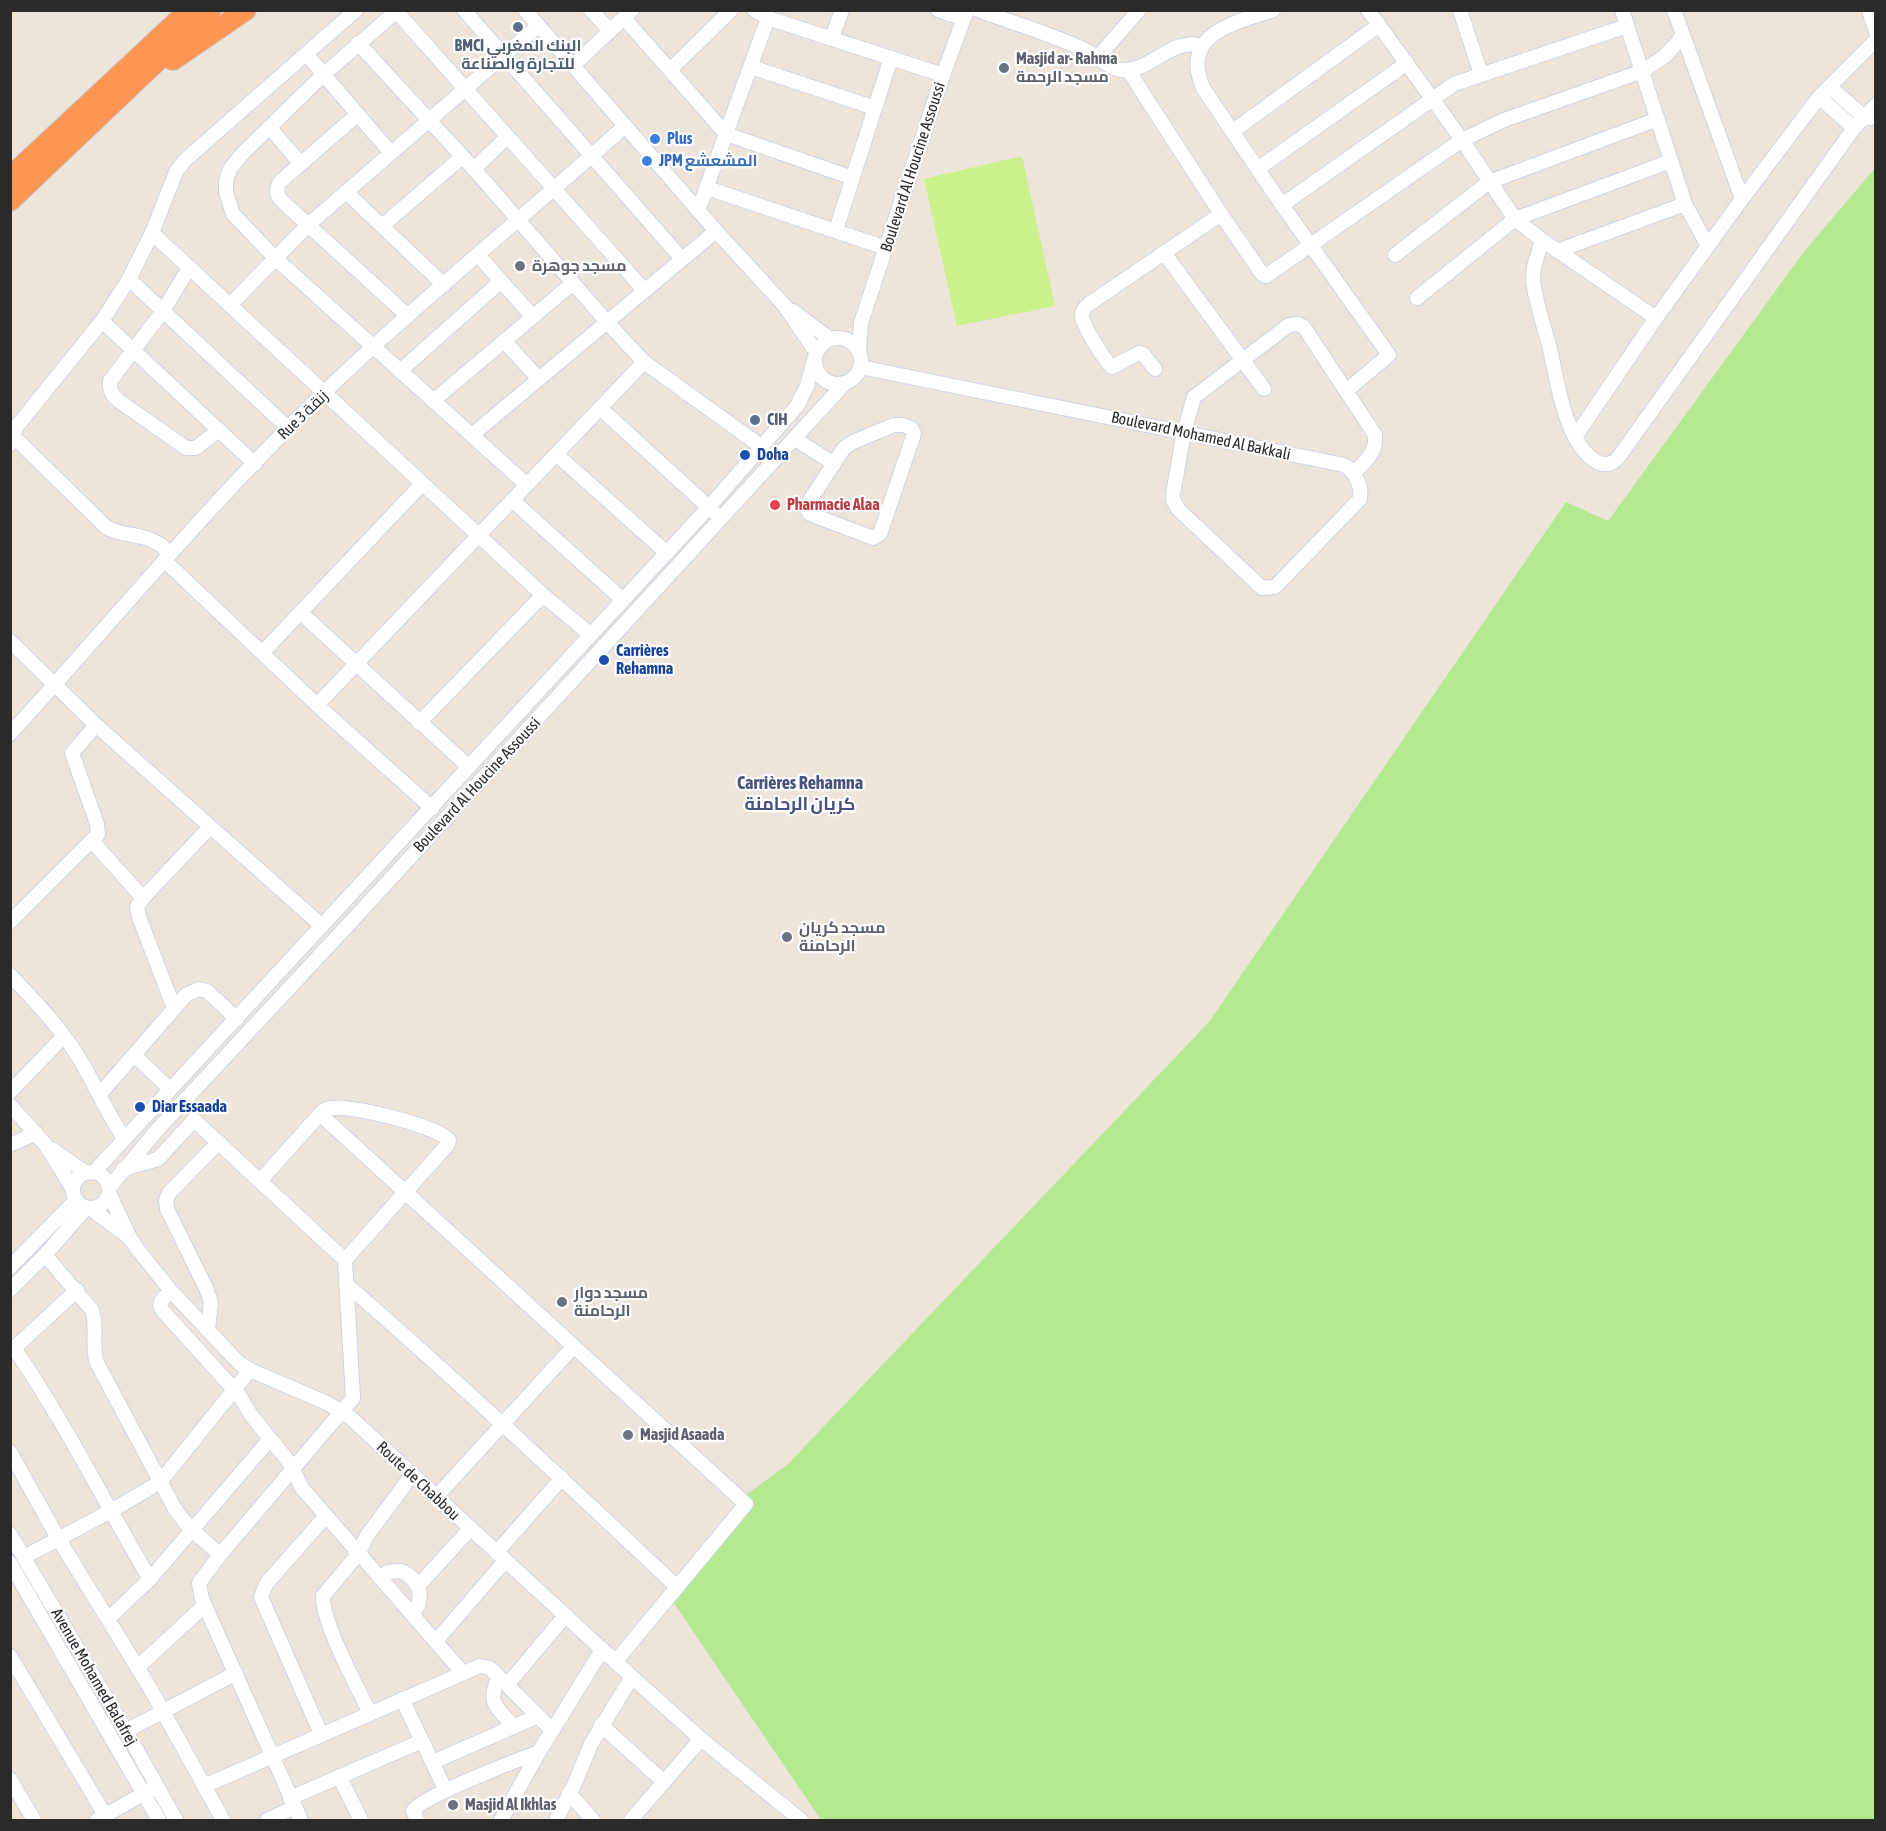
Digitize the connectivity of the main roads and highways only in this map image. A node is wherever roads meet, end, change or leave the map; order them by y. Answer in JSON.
{"nodes":[{"id":1,"x":181,"y":10,"type":"edge"},
{"id":2,"x":189,"y":10,"type":"edge"},
{"id":3,"x":211,"y":10,"type":"edge"},
{"id":4,"x":246,"y":10,"type":"edge"},
{"id":5,"x":102,"y":102,"type":"junction"},
{"id":6,"x":10,"y":177,"type":"edge"},
{"id":7,"x":10,"y":201,"type":"edge"}],
"edges":[{"from":1,"to":5,"type":"highway"},
{"from":2,"to":5,"type":"highway"},
{"from":3,"to":5,"type":"highway"},
{"from":4,"to":5,"type":"highway"},
{"from":5,"to":6,"type":"highway"},
{"from":5,"to":7,"type":"highway"}]}
